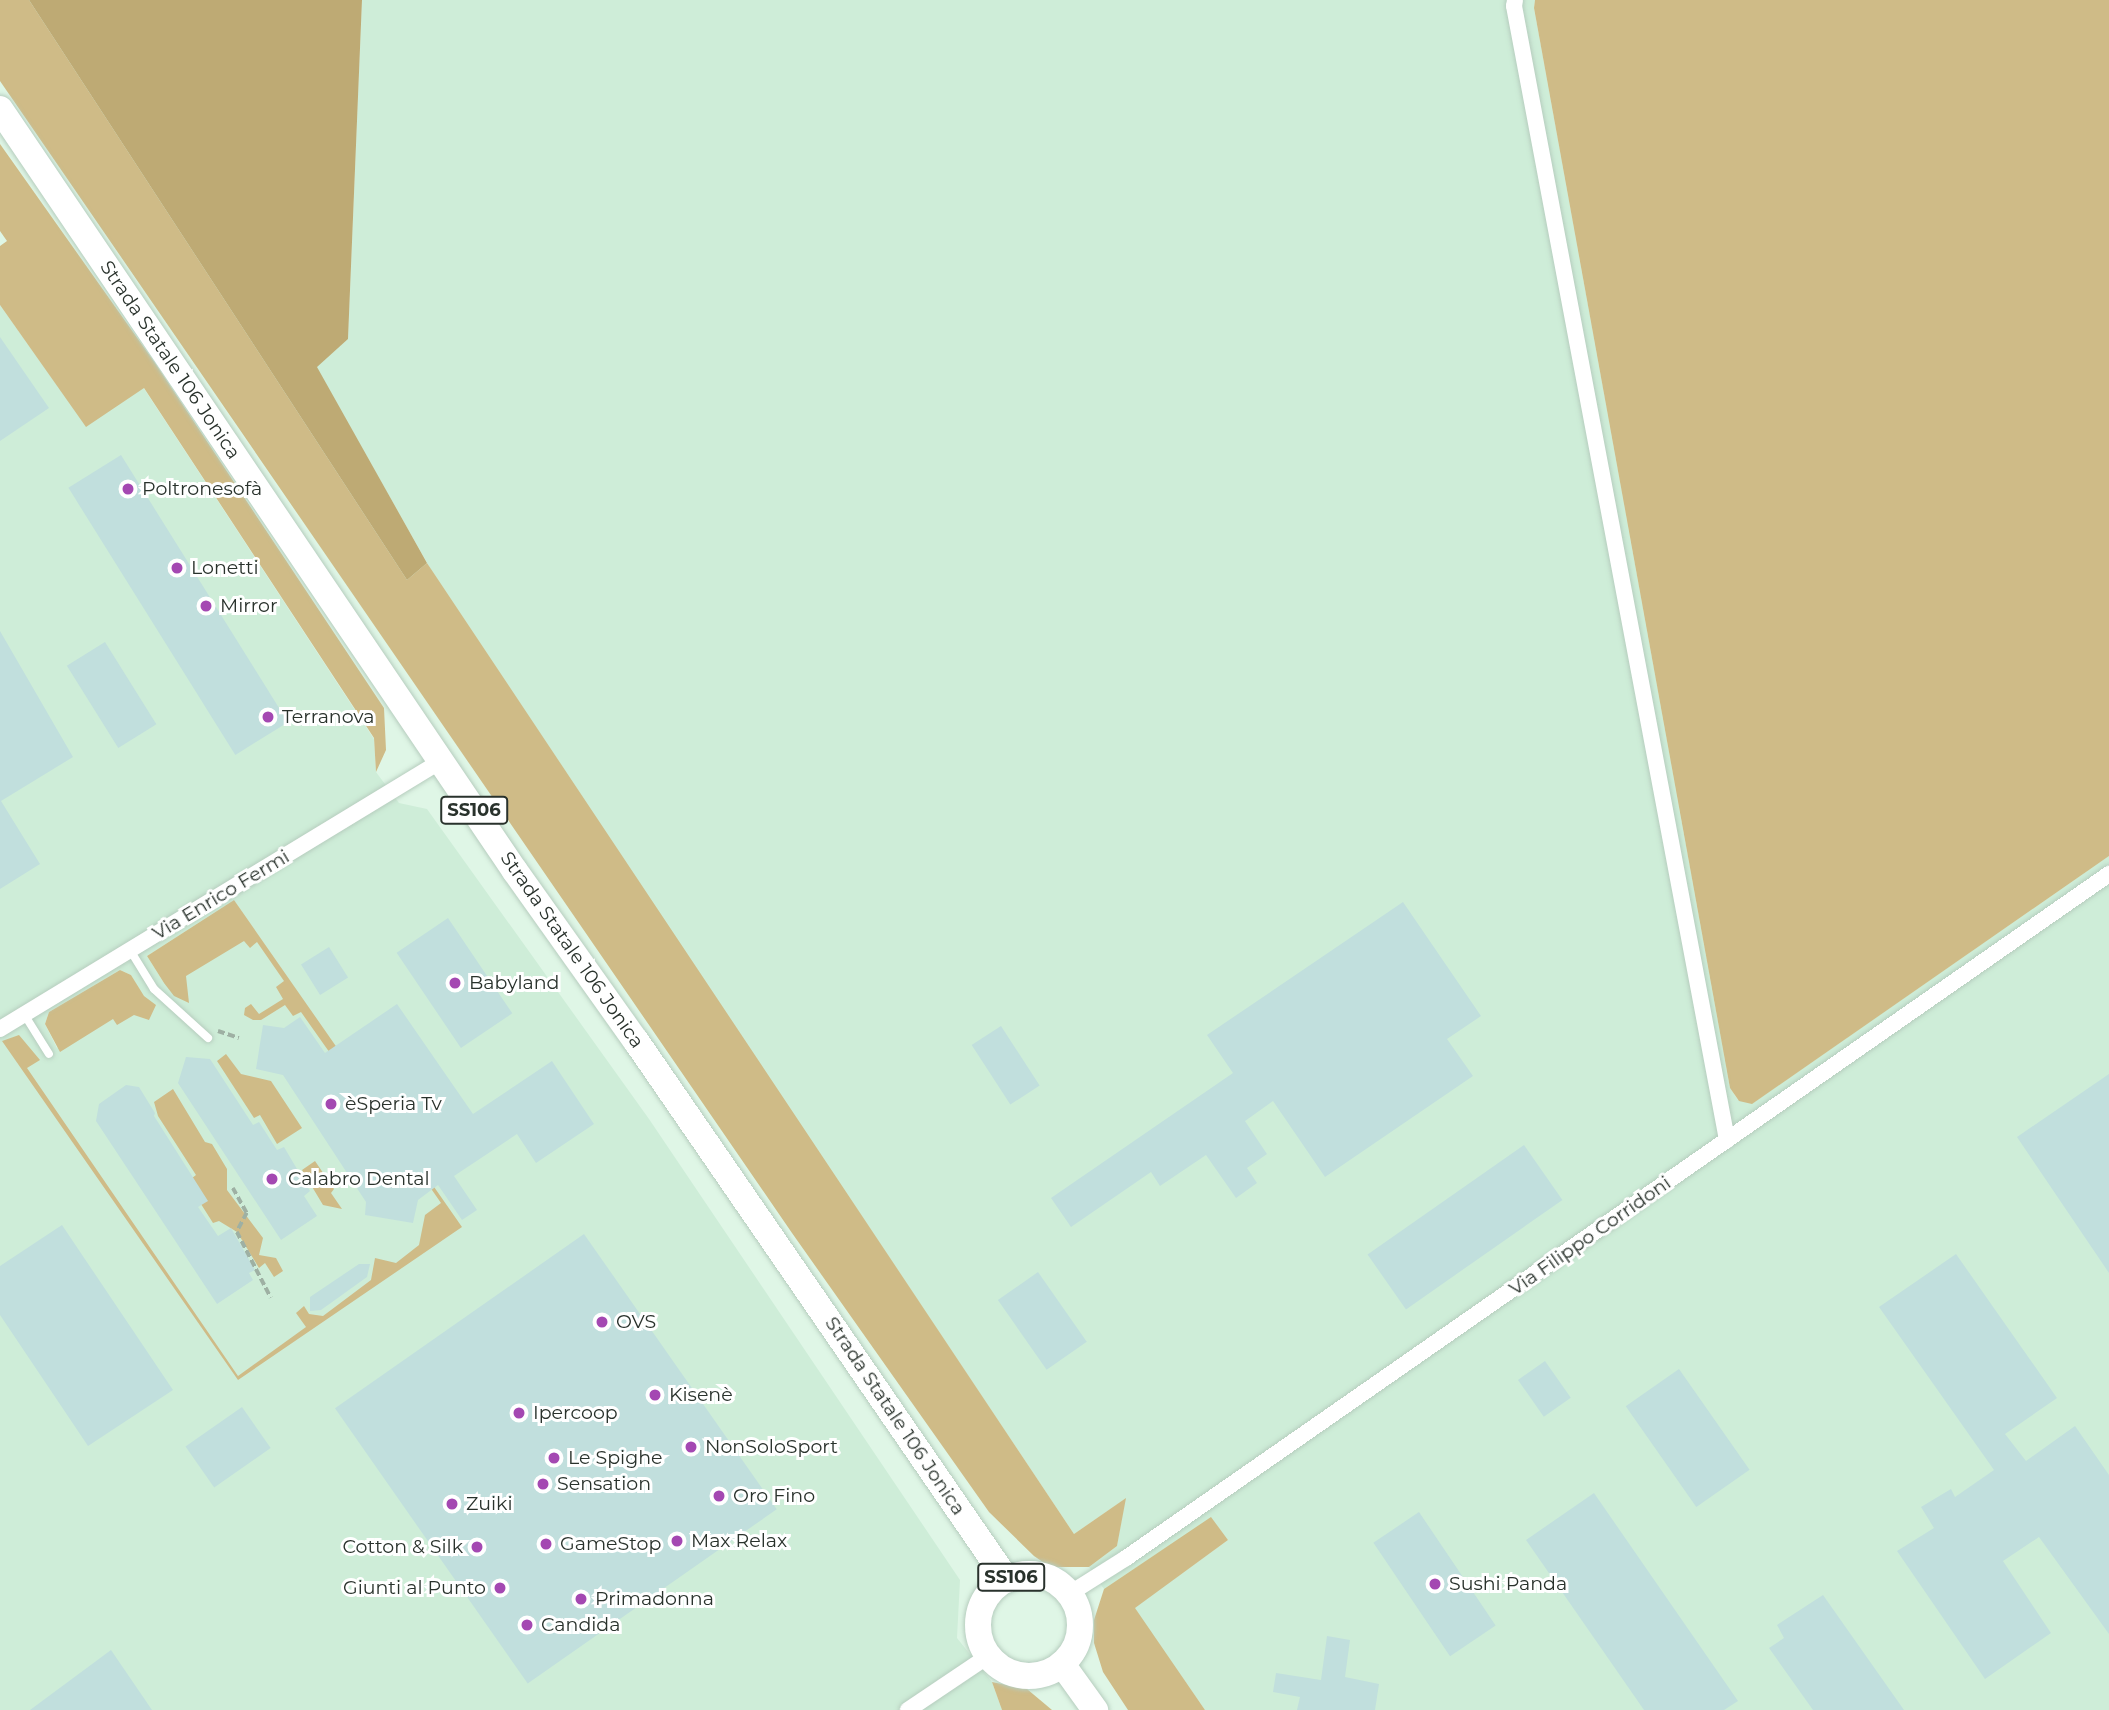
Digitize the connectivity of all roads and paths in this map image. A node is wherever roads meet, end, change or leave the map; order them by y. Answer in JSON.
{"nodes":[{"id":1,"x":1515,"y":0,"type":"edge"},
{"id":2,"x":0,"y":109,"type":"edge"},
{"id":3,"x":441,"y":761,"type":"junction"},
{"id":4,"x":2109,"y":874,"type":"edge"},
{"id":5,"x":130,"y":950,"type":"junction"},
{"id":6,"x":24,"y":1014,"type":"junction"},
{"id":7,"x":0,"y":1029,"type":"edge"},
{"id":8,"x":228,"y":1036,"type":"dead end"},
{"id":9,"x":208,"y":1038,"type":"dead end"},
{"id":10,"x":239,"y":1038,"type":"dead end"},
{"id":11,"x":49,"y":1054,"type":"dead end"},
{"id":12,"x":1727,"y":1140,"type":"junction"},
{"id":13,"x":233,"y":1188,"type":"dead end"},
{"id":14,"x":271,"y":1298,"type":"dead end"},
{"id":15,"x":1007,"y":1580,"type":"junction"},
{"id":16,"x":1069,"y":1594,"type":"junction"},
{"id":17,"x":988,"y":1656,"type":"junction"},
{"id":18,"x":1062,"y":1664,"type":"junction"},
{"id":19,"x":908,"y":1710,"type":"edge"},
{"id":20,"x":1095,"y":1710,"type":"edge"}],
"edges":[{"from":1,"to":12,"type":"street"},
{"from":2,"to":3,"type":"main road","name":"Strada Statale 106 Jonica","number":"SS106"},
{"from":3,"to":5,"type":"street","name":"Via Enrico Fermi"},
{"from":3,"to":15,"type":"main road","name":"Strada Statale 106 Jonica","number":"SS106"},
{"from":4,"to":12,"type":"street","name":"Via Filippo Corridoni"},
{"from":5,"to":6,"type":"street","name":"Via Enrico Fermi"},
{"from":5,"to":9,"type":"lane"},
{"from":6,"to":7,"type":"street","name":"Via Enrico Fermi"},
{"from":6,"to":11,"type":"lane"},
{"from":8,"to":10,"type":"path"},
{"from":12,"to":16,"type":"street","name":"Via Filippo Corridoni"},
{"from":13,"to":14,"type":"path"},
{"from":15,"to":16,"type":"main road","number":"SS106"},
{"from":15,"to":17,"type":"main road","number":"SS106"},
{"from":16,"to":18,"type":"main road","number":"SS106"},
{"from":17,"to":18,"type":"main road"},
{"from":17,"to":19,"type":"street"},
{"from":18,"to":20,"type":"main road"}]}
